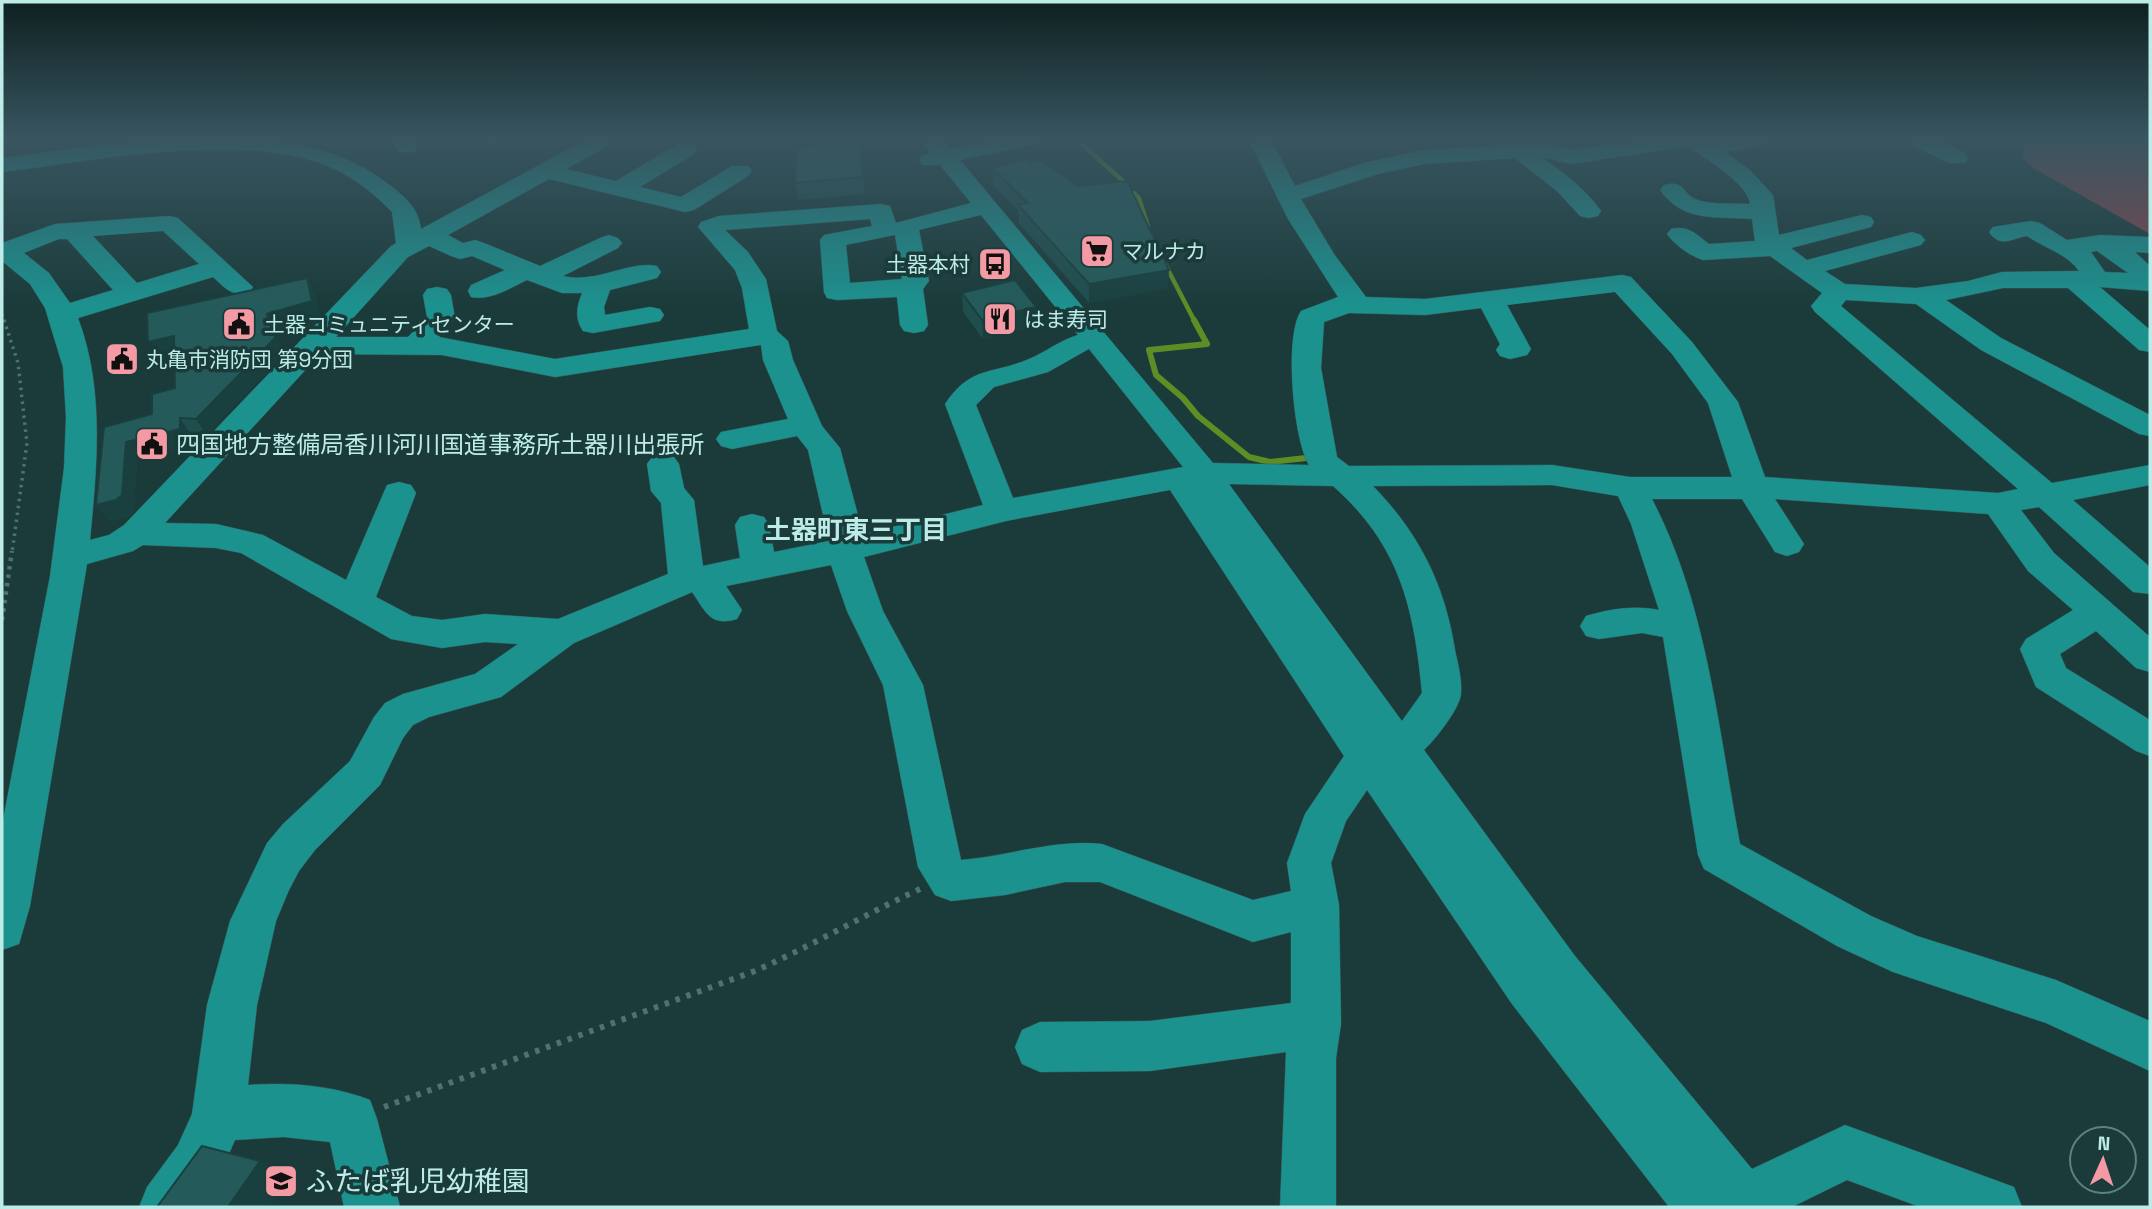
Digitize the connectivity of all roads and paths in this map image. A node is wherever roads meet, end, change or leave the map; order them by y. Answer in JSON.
{"nodes":[{"id":1,"x":387,"y":194,"type":"edge"},
{"id":2,"x":502,"y":194,"type":"edge"},
{"id":3,"x":642,"y":194,"type":"edge"},
{"id":4,"x":702,"y":194,"type":"edge"},
{"id":5,"x":968,"y":194,"type":"edge"},
{"id":6,"x":1297,"y":194,"type":"edge"},
{"id":7,"x":1573,"y":194,"type":"edge"},
{"id":8,"x":1677,"y":194,"type":"edge"},
{"id":9,"x":1760,"y":194,"type":"edge"},
{"id":10,"x":1287,"y":196,"type":"joint"},
{"id":11,"x":979,"y":208,"type":"junction"},
{"id":12,"x":1589,"y":211,"type":"dead end"},
{"id":13,"x":1763,"y":212,"type":"junction"},
{"id":14,"x":1862,"y":222,"type":"dead end"},
{"id":15,"x":895,"y":228,"type":"junction"},
{"id":16,"x":73,"y":230,"type":"junction"},
{"id":17,"x":1679,"y":234,"type":"dead end"},
{"id":18,"x":2006,"y":234,"type":"dead end"},
{"id":19,"x":418,"y":239,"type":"junction"},
{"id":20,"x":1912,"y":240,"type":"dead end"},
{"id":21,"x":610,"y":243,"type":"dead end"},
{"id":22,"x":2102,"y":243,"type":"junction"},
{"id":23,"x":2150,"y":245,"type":"edge"},
{"id":24,"x":1774,"y":246,"type":"junction"},
{"id":25,"x":2075,"y":250,"type":"junction"},
{"id":26,"x":3,"y":251,"type":"edge"},
{"id":27,"x":218,"y":267,"type":"junction"},
{"id":28,"x":1804,"y":269,"type":"junction"},
{"id":29,"x":648,"y":272,"type":"dead end"},
{"id":30,"x":533,"y":273,"type":"junction"},
{"id":31,"x":2081,"y":279,"type":"junction"},
{"id":32,"x":600,"y":285,"type":"junction"},
{"id":33,"x":240,"y":287,"type":"dead end"},
{"id":34,"x":909,"y":288,"type":"junction"},
{"id":35,"x":481,"y":291,"type":"dead end"},
{"id":36,"x":1839,"y":292,"type":"junction"},
{"id":37,"x":131,"y":293,"type":"junction"},
{"id":38,"x":437,"y":295,"type":"dead end"},
{"id":39,"x":1921,"y":295,"type":"junction"},
{"id":40,"x":1490,"y":299,"type":"junction"},
{"id":41,"x":1344,"y":305,"type":"junction"},
{"id":42,"x":2,"y":314,"type":"edge"},
{"id":43,"x":62,"y":314,"type":"junction"},
{"id":44,"x":650,"y":315,"type":"dead end"},
{"id":45,"x":914,"y":325,"type":"dead end"},
{"id":46,"x":764,"y":335,"type":"junction"},
{"id":47,"x":1077,"y":344,"type":"junction"},
{"id":48,"x":2149,"y":344,"type":"edge"},
{"id":49,"x":313,"y":345,"type":"junction"},
{"id":50,"x":417,"y":345,"type":"junction"},
{"id":51,"x":1510,"y":351,"type":"dead end"},
{"id":52,"x":807,"y":425,"type":"junction"},
{"id":53,"x":2150,"y":427,"type":"edge"},
{"id":54,"x":732,"y":439,"type":"dead end"},
{"id":55,"x":663,"y":464,"type":"dead end"},
{"id":56,"x":1191,"y":475,"type":"junction"},
{"id":57,"x":1322,"y":475,"type":"junction"},
{"id":58,"x":2146,"y":479,"type":"edge"},
{"id":59,"x":1630,"y":488,"type":"junction"},
{"id":60,"x":1752,"y":488,"type":"junction"},
{"id":61,"x":399,"y":493,"type":"dead end"},
{"id":62,"x":2048,"y":495,"type":"junction"},
{"id":63,"x":1998,"y":504,"type":"junction"},
{"id":64,"x":1002,"y":511,"type":"junction"},
{"id":65,"x":752,"y":525,"type":"dead end"},
{"id":66,"x":136,"y":533,"type":"junction"},
{"id":67,"x":1787,"y":544,"type":"dead end"},
{"id":68,"x":844,"y":550,"type":"junction"},
{"id":69,"x":71,"y":556,"type":"junction"},
{"id":70,"x":759,"y":567,"type":"junction"},
{"id":71,"x":694,"y":579,"type":"junction"},
{"id":72,"x":2146,"y":583,"type":"dead end"},
{"id":73,"x":356,"y":601,"type":"junction"},
{"id":74,"x":724,"y":610,"type":"dead end"},
{"id":75,"x":2098,"y":612,"type":"junction"},
{"id":76,"x":2,"y":620,"type":"edge"},
{"id":77,"x":1599,"y":626,"type":"dead end"},
{"id":78,"x":1681,"y":627,"type":"junction"},
{"id":79,"x":561,"y":633,"type":"junction"},
{"id":80,"x":2150,"y":658,"type":"edge"},
{"id":81,"x":2150,"y":740,"type":"edge"},
{"id":82,"x":1384,"y":752,"type":"junction"},
{"id":83,"x":951,"y":881,"type":"junction"},
{"id":84,"x":1316,"y":905,"type":"junction"},
{"id":85,"x":2,"y":929,"type":"edge"},
{"id":86,"x":1315,"y":1024,"type":"junction"},
{"id":87,"x":2150,"y":1045,"type":"edge"},
{"id":88,"x":1041,"y":1047,"type":"dead end"},
{"id":89,"x":218,"y":1116,"type":"junction"},
{"id":90,"x":351,"y":1119,"type":"junction"},
{"id":91,"x":1732,"y":1206,"type":"edge"},
{"id":92,"x":167,"y":1207,"type":"edge"},
{"id":93,"x":372,"y":1207,"type":"edge"},
{"id":94,"x":1308,"y":1207,"type":"edge"},
{"id":95,"x":1994,"y":1207,"type":"edge"}],
"edges":[{"from":1,"to":19,"type":"street"},
{"from":2,"to":19,"type":"street"},
{"from":3,"to":4,"type":"street"},
{"from":5,"to":11,"type":"street"},
{"from":6,"to":10,"type":"street"},
{"from":7,"to":12,"type":"street"},
{"from":8,"to":13,"type":"street"},
{"from":9,"to":13,"type":"street"},
{"from":10,"to":41,"type":"street"},
{"from":11,"to":15,"type":"street"},
{"from":11,"to":47,"type":"street"},
{"from":11,"to":56,"type":"street"},
{"from":13,"to":24,"type":"street"},
{"from":14,"to":24,"type":"street"},
{"from":15,"to":34,"type":"street"},
{"from":15,"to":34,"type":"street"},
{"from":15,"to":46,"type":"street"},
{"from":16,"to":26,"type":"street"},
{"from":16,"to":27,"type":"street"},
{"from":16,"to":37,"type":"street"},
{"from":17,"to":24,"type":"street"},
{"from":18,"to":25,"type":"street"},
{"from":19,"to":30,"type":"street"},
{"from":19,"to":49,"type":"street"},
{"from":20,"to":28,"type":"street"},
{"from":21,"to":30,"type":"street"},
{"from":22,"to":23,"type":"street"},
{"from":22,"to":25,"type":"street"},
{"from":22,"to":31,"type":"street"},
{"from":24,"to":28,"type":"street"},
{"from":25,"to":31,"type":"street"},
{"from":26,"to":43,"type":"street"},
{"from":27,"to":33,"type":"street"},
{"from":27,"to":37,"type":"street"},
{"from":28,"to":36,"type":"street"},
{"from":29,"to":32,"type":"street"},
{"from":30,"to":32,"type":"street"},
{"from":30,"to":35,"type":"street"},
{"from":31,"to":39,"type":"street"},
{"from":31,"to":48,"type":"street"},
{"from":32,"to":44,"type":"street"},
{"from":34,"to":45,"type":"street"},
{"from":36,"to":39,"type":"street"},
{"from":36,"to":62,"type":"street"},
{"from":37,"to":43,"type":"street"},
{"from":38,"to":50,"type":"street"},
{"from":39,"to":53,"type":"street"},
{"from":40,"to":41,"type":"street"},
{"from":40,"to":51,"type":"street"},
{"from":40,"to":60,"type":"street"},
{"from":41,"to":57,"type":"street"},
{"from":42,"to":76,"type":"path"},
{"from":43,"to":69,"type":"street"},
{"from":46,"to":50,"type":"street"},
{"from":46,"to":52,"type":"street"},
{"from":47,"to":56,"type":"street"},
{"from":47,"to":64,"type":"street"},
{"from":49,"to":50,"type":"street"},
{"from":49,"to":66,"type":"street"},
{"from":52,"to":54,"type":"street"},
{"from":52,"to":68,"type":"street"},
{"from":55,"to":71,"type":"street"},
{"from":56,"to":57,"type":"street"},
{"from":56,"to":64,"type":"street"},
{"from":56,"to":82,"type":"street"},
{"from":57,"to":59,"type":"street"},
{"from":57,"to":82,"type":"street"},
{"from":58,"to":62,"type":"street"},
{"from":59,"to":60,"type":"street"},
{"from":59,"to":78,"type":"street"},
{"from":60,"to":63,"type":"street"},
{"from":60,"to":67,"type":"street"},
{"from":61,"to":73,"type":"street"},
{"from":62,"to":63,"type":"street"},
{"from":62,"to":72,"type":"street"},
{"from":63,"to":75,"type":"street"},
{"from":64,"to":68,"type":"street"},
{"from":65,"to":70,"type":"street"},
{"from":66,"to":69,"type":"street"},
{"from":66,"to":73,"type":"street"},
{"from":68,"to":70,"type":"street"},
{"from":68,"to":83,"type":"street"},
{"from":69,"to":85,"type":"street"},
{"from":70,"to":71,"type":"street"},
{"from":71,"to":74,"type":"street"},
{"from":71,"to":79,"type":"street"},
{"from":73,"to":79,"type":"street"},
{"from":75,"to":80,"type":"street"},
{"from":75,"to":81,"type":"street"},
{"from":77,"to":78,"type":"street"},
{"from":78,"to":87,"type":"street"},
{"from":79,"to":89,"type":"street"},
{"from":82,"to":84,"type":"street"},
{"from":82,"to":91,"type":"street"},
{"from":83,"to":84,"type":"street"},
{"from":83,"to":90,"type":"path"},
{"from":84,"to":86,"type":"street"},
{"from":86,"to":88,"type":"street"},
{"from":86,"to":94,"type":"street"},
{"from":89,"to":90,"type":"street"},
{"from":89,"to":92,"type":"street"},
{"from":90,"to":93,"type":"street"},
{"from":91,"to":95,"type":"street"}]}
